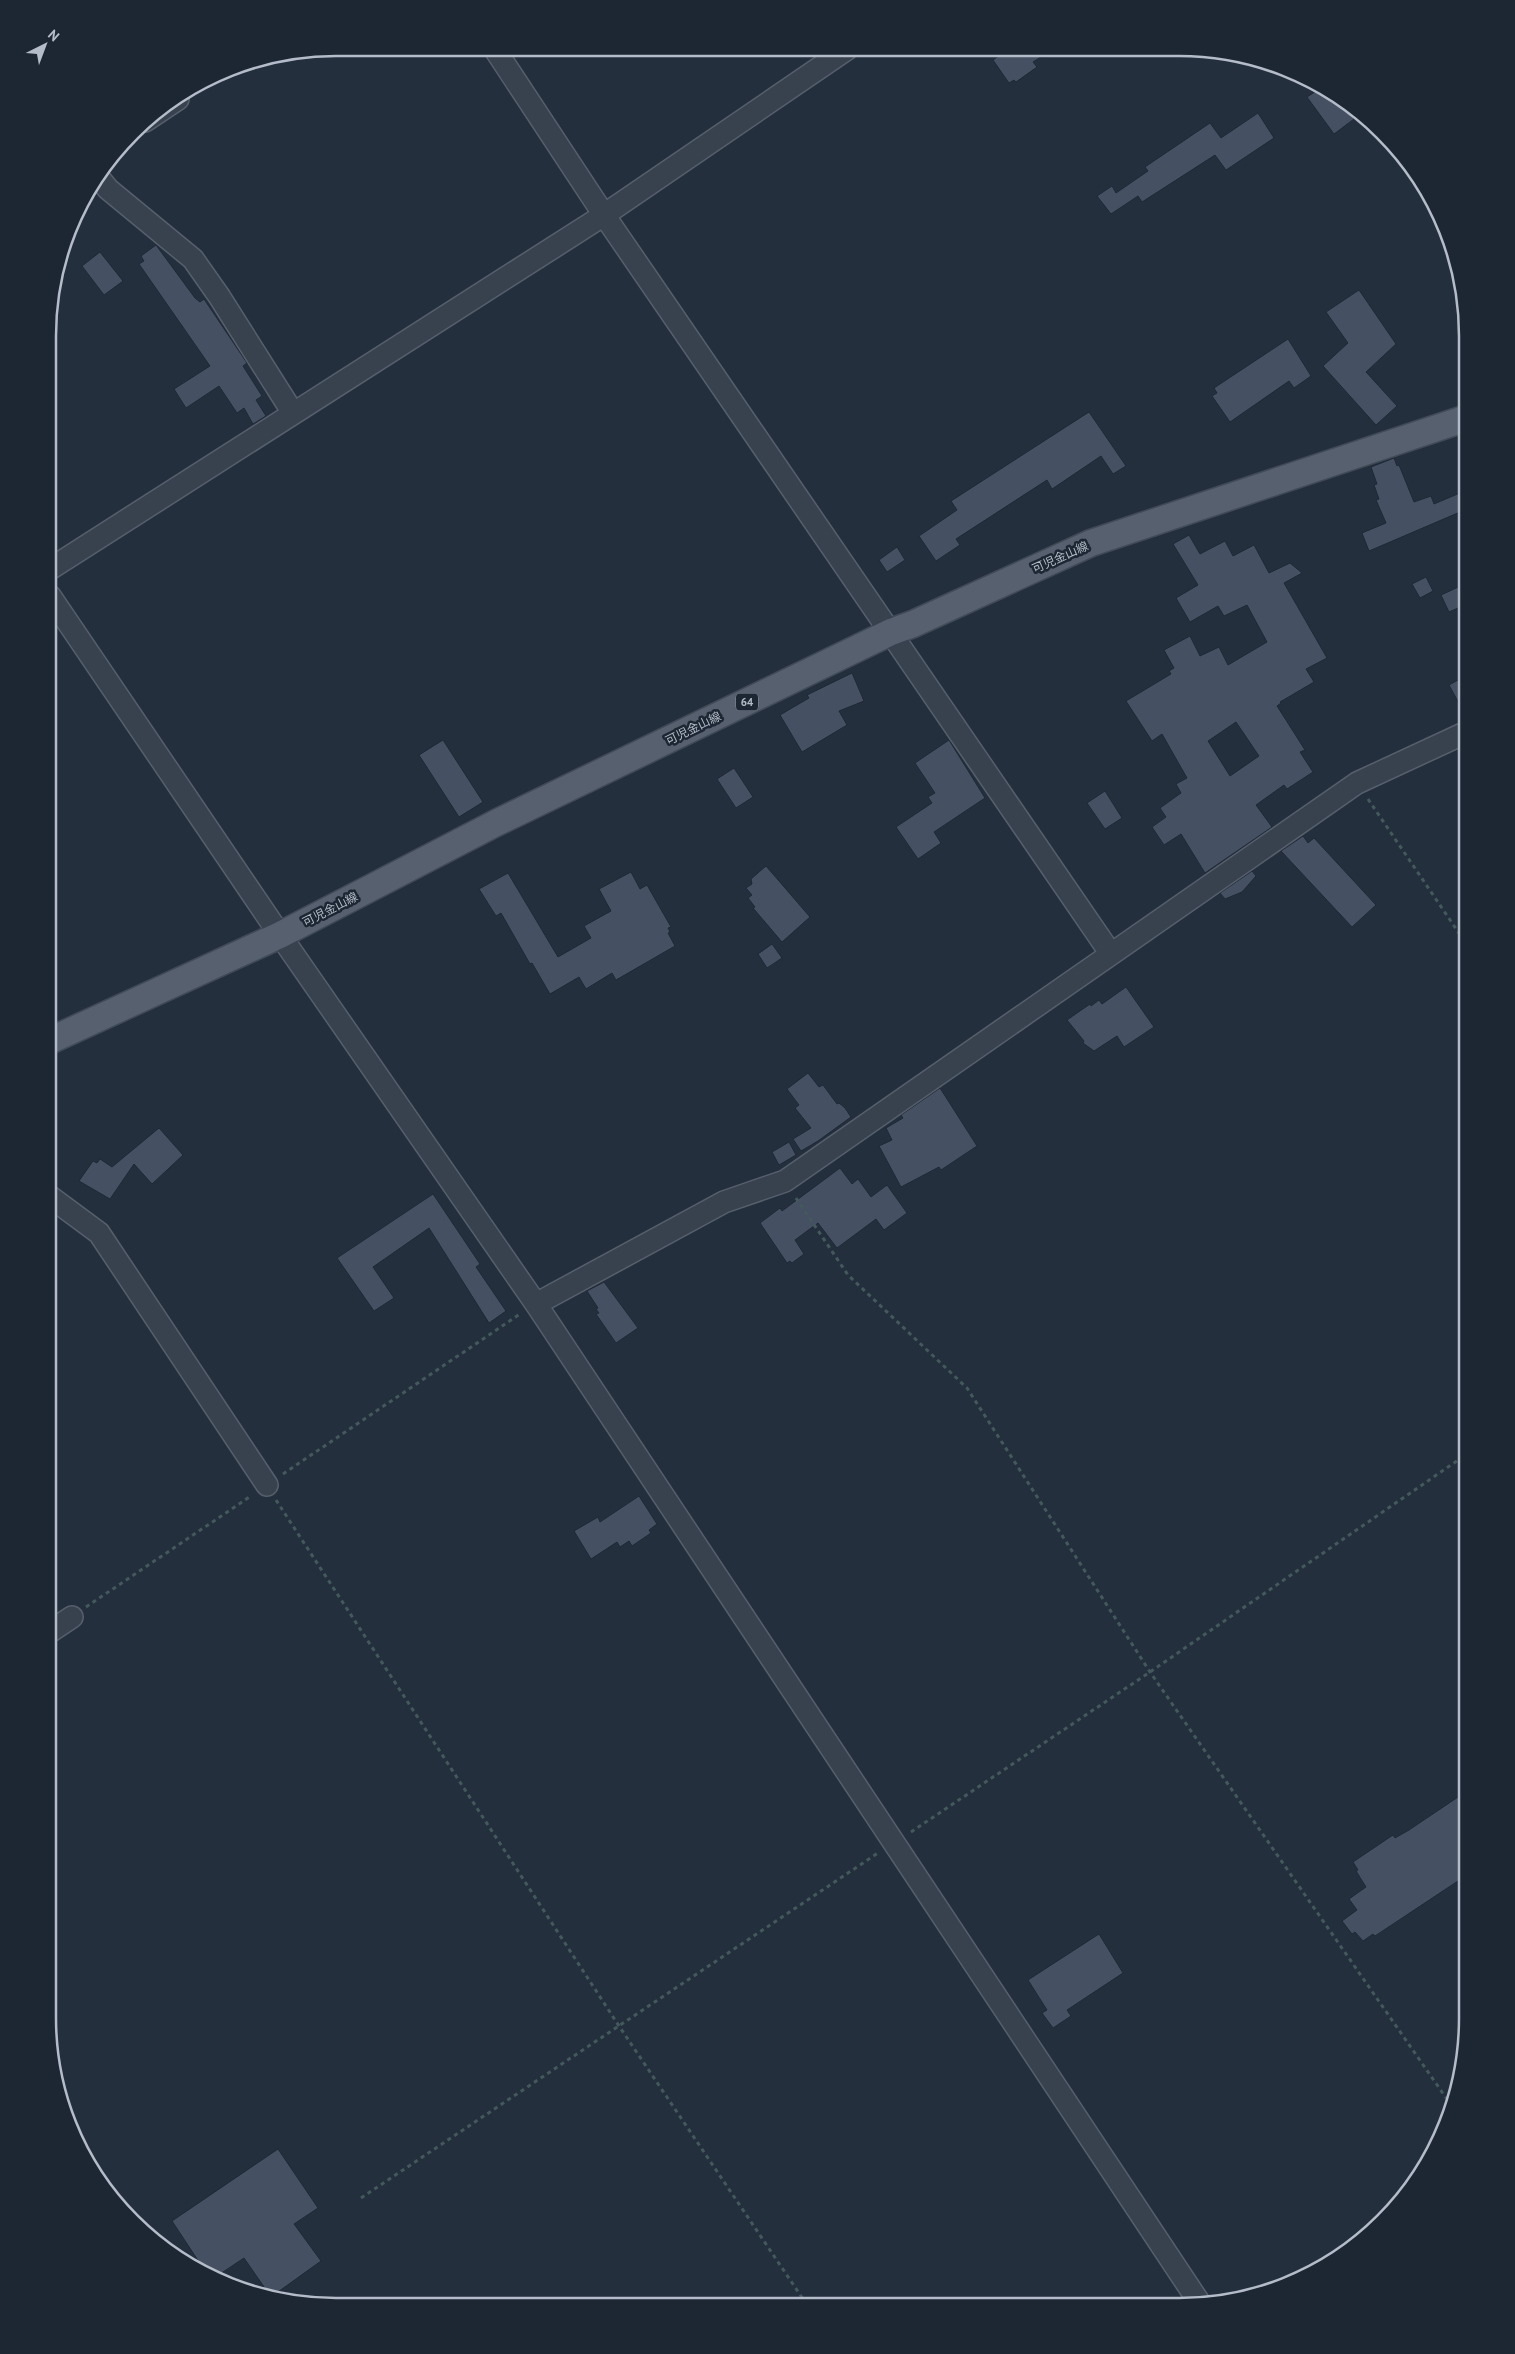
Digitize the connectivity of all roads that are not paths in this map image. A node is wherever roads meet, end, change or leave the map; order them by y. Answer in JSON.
{"nodes":[{"id":1,"x":499,"y":56,"type":"edge"},
{"id":2,"x":837,"y":56,"type":"edge"},
{"id":3,"x":103,"y":183,"type":"edge"},
{"id":4,"x":604,"y":215,"type":"junction"},
{"id":5,"x":293,"y":413,"type":"junction"},
{"id":6,"x":1459,"y":421,"type":"edge"},
{"id":7,"x":56,"y":565,"type":"edge"},
{"id":8,"x":56,"y":605,"type":"edge"},
{"id":9,"x":891,"y":632,"type":"junction"},
{"id":10,"x":1459,"y":736,"type":"edge"},
{"id":11,"x":280,"y":935,"type":"junction"},
{"id":12,"x":1111,"y":954,"type":"junction"},
{"id":13,"x":56,"y":1038,"type":"edge"},
{"id":14,"x":56,"y":1201,"type":"edge"},
{"id":15,"x":536,"y":1304,"type":"junction"},
{"id":16,"x":266,"y":1485,"type":"road end"},
{"id":17,"x":72,"y":1617,"type":"road end"},
{"id":18,"x":56,"y":1628,"type":"edge"},
{"id":19,"x":1196,"y":2297,"type":"edge"}],
"edges":[{"from":1,"to":4,"type":"street"},
{"from":2,"to":4,"type":"street"},
{"from":3,"to":5,"type":"street"},
{"from":4,"to":5,"type":"street"},
{"from":4,"to":9,"type":"street"},
{"from":5,"to":7,"type":"street"},
{"from":6,"to":9,"type":"main road","name":"可児金山線","number":"64"},
{"from":8,"to":11,"type":"street"},
{"from":9,"to":11,"type":"main road","name":"可児金山線","number":"64"},
{"from":9,"to":12,"type":"street"},
{"from":10,"to":12,"type":"street"},
{"from":11,"to":13,"type":"main road","name":"可児金山線","number":"64"},
{"from":11,"to":15,"type":"street"},
{"from":12,"to":15,"type":"street"},
{"from":14,"to":16,"type":"street"},
{"from":15,"to":19,"type":"street"},
{"from":17,"to":18,"type":"street"}]}
